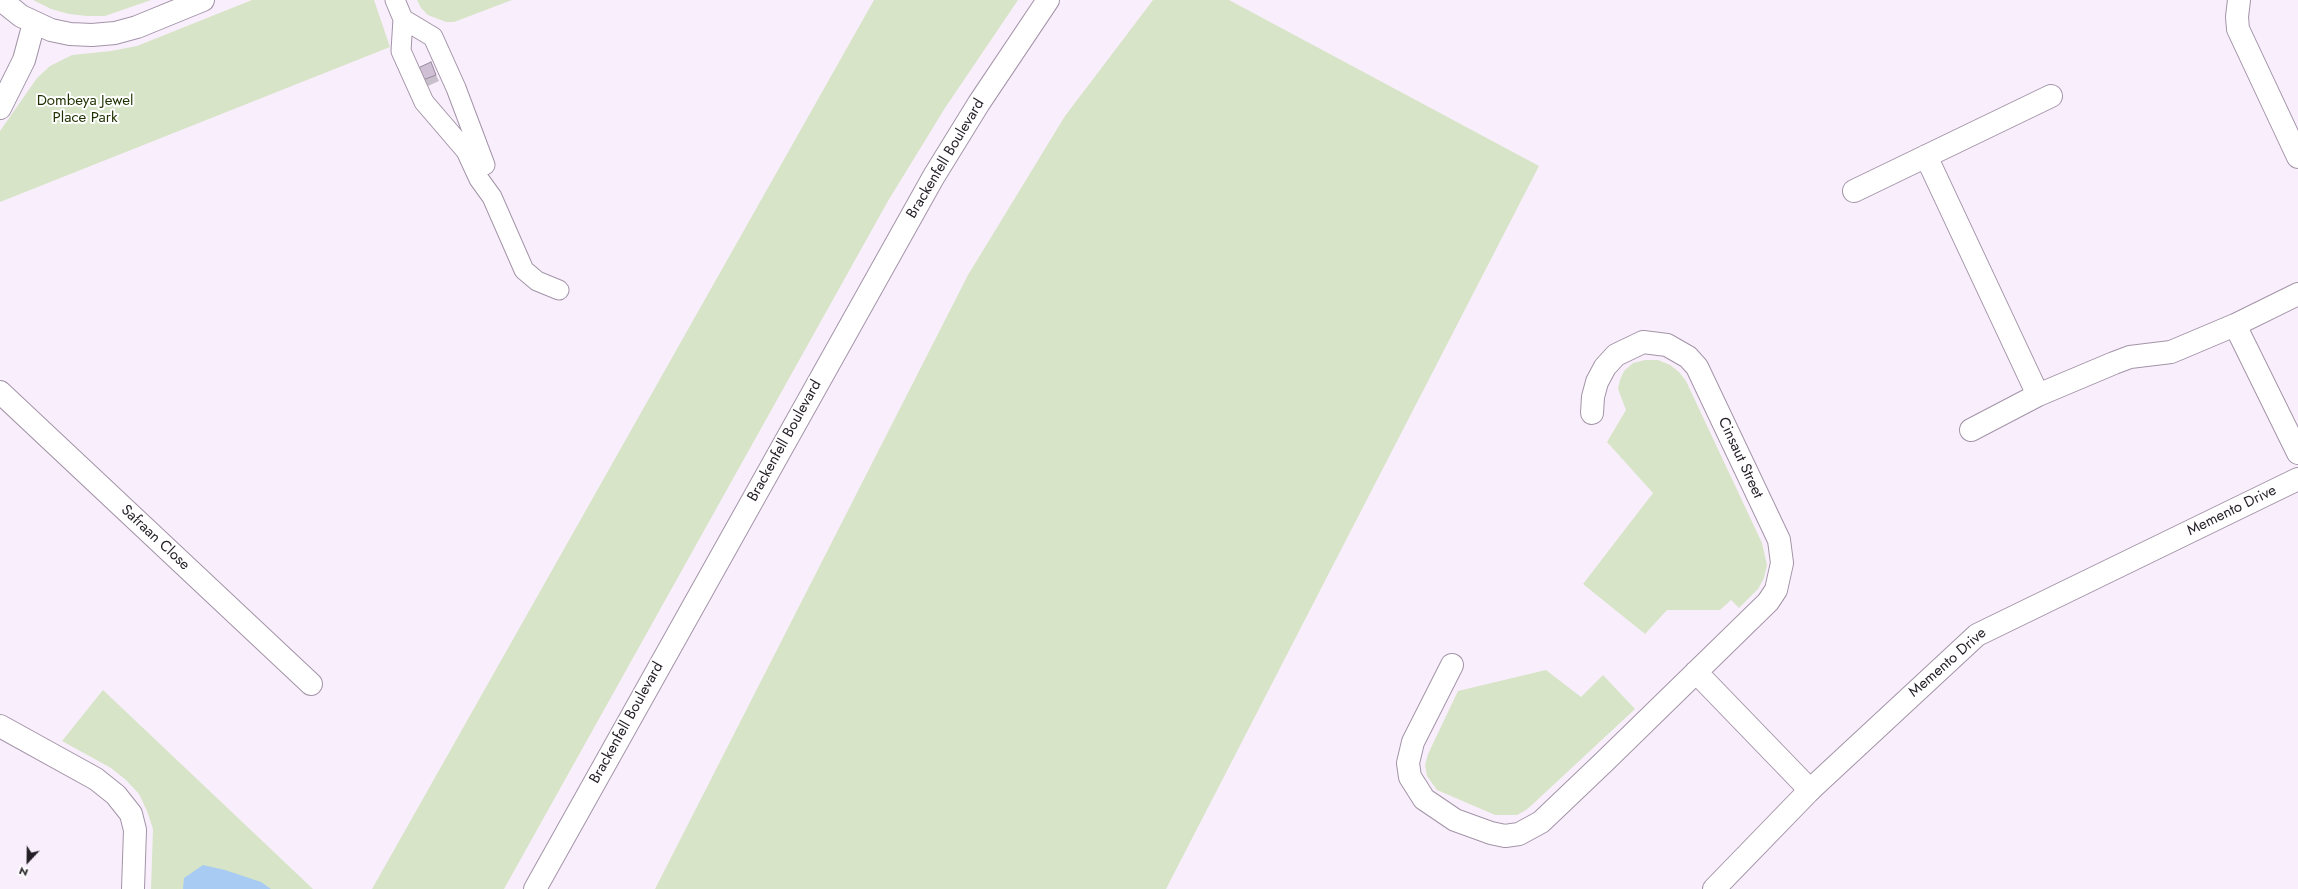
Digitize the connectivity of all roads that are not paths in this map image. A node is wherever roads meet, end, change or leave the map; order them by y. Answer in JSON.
{"nodes":[{"id":1,"x":1,"y":0,"type":"edge"},
{"id":2,"x":203,"y":0,"type":"edge"},
{"id":3,"x":395,"y":0,"type":"edge"},
{"id":4,"x":1048,"y":0,"type":"edge"},
{"id":5,"x":2239,"y":0,"type":"edge"},
{"id":6,"x":402,"y":19,"type":"junction"},
{"id":7,"x":34,"y":23,"type":"junction"},
{"id":8,"x":2051,"y":96,"type":"dead end"},
{"id":9,"x":0,"y":108,"type":"edge"},
{"id":10,"x":1926,"y":156,"type":"junction"},
{"id":11,"x":2298,"y":157,"type":"edge"},
{"id":12,"x":1854,"y":191,"type":"dead end"},
{"id":13,"x":492,"y":197,"type":"junction"},
{"id":14,"x":559,"y":290,"type":"dead end"},
{"id":15,"x":2298,"y":294,"type":"edge"},
{"id":16,"x":2235,"y":325,"type":"junction"},
{"id":17,"x":0,"y":392,"type":"edge"},
{"id":18,"x":2038,"y":395,"type":"junction"},
{"id":19,"x":1592,"y":413,"type":"dead end"},
{"id":20,"x":1970,"y":430,"type":"dead end"},
{"id":21,"x":2298,"y":453,"type":"edge"},
{"id":22,"x":2298,"y":479,"type":"edge"},
{"id":23,"x":1452,"y":665,"type":"dead end"},
{"id":24,"x":1696,"y":672,"type":"junction"},
{"id":25,"x":311,"y":684,"type":"dead end"},
{"id":26,"x":0,"y":726,"type":"edge"},
{"id":27,"x":1810,"y":790,"type":"junction"},
{"id":28,"x":133,"y":889,"type":"edge"},
{"id":29,"x":535,"y":889,"type":"edge"},
{"id":30,"x":1714,"y":889,"type":"edge"}],
"edges":[{"from":1,"to":7,"type":"street"},
{"from":2,"to":7,"type":"street"},
{"from":3,"to":6,"type":"lane"},
{"from":4,"to":29,"type":"street","name":"Brackenfell Boulevard"},
{"from":5,"to":11,"type":"street"},
{"from":6,"to":13,"type":"lane"},
{"from":6,"to":13,"type":"lane"},
{"from":7,"to":9,"type":"street"},
{"from":8,"to":10,"type":"street"},
{"from":10,"to":12,"type":"street"},
{"from":10,"to":18,"type":"street"},
{"from":13,"to":14,"type":"lane"},
{"from":15,"to":16,"type":"street"},
{"from":16,"to":18,"type":"street"},
{"from":16,"to":21,"type":"street"},
{"from":17,"to":25,"type":"street","name":"Safraan Close"},
{"from":18,"to":20,"type":"street"},
{"from":19,"to":24,"type":"street","name":"Cinsaut Street"},
{"from":22,"to":27,"type":"street","name":"Memento Drive"},
{"from":23,"to":24,"type":"street","name":"Cinsaut Street"},
{"from":24,"to":27,"type":"street"},
{"from":26,"to":28,"type":"street"},
{"from":27,"to":30,"type":"street","name":"Memento Drive"}]}
